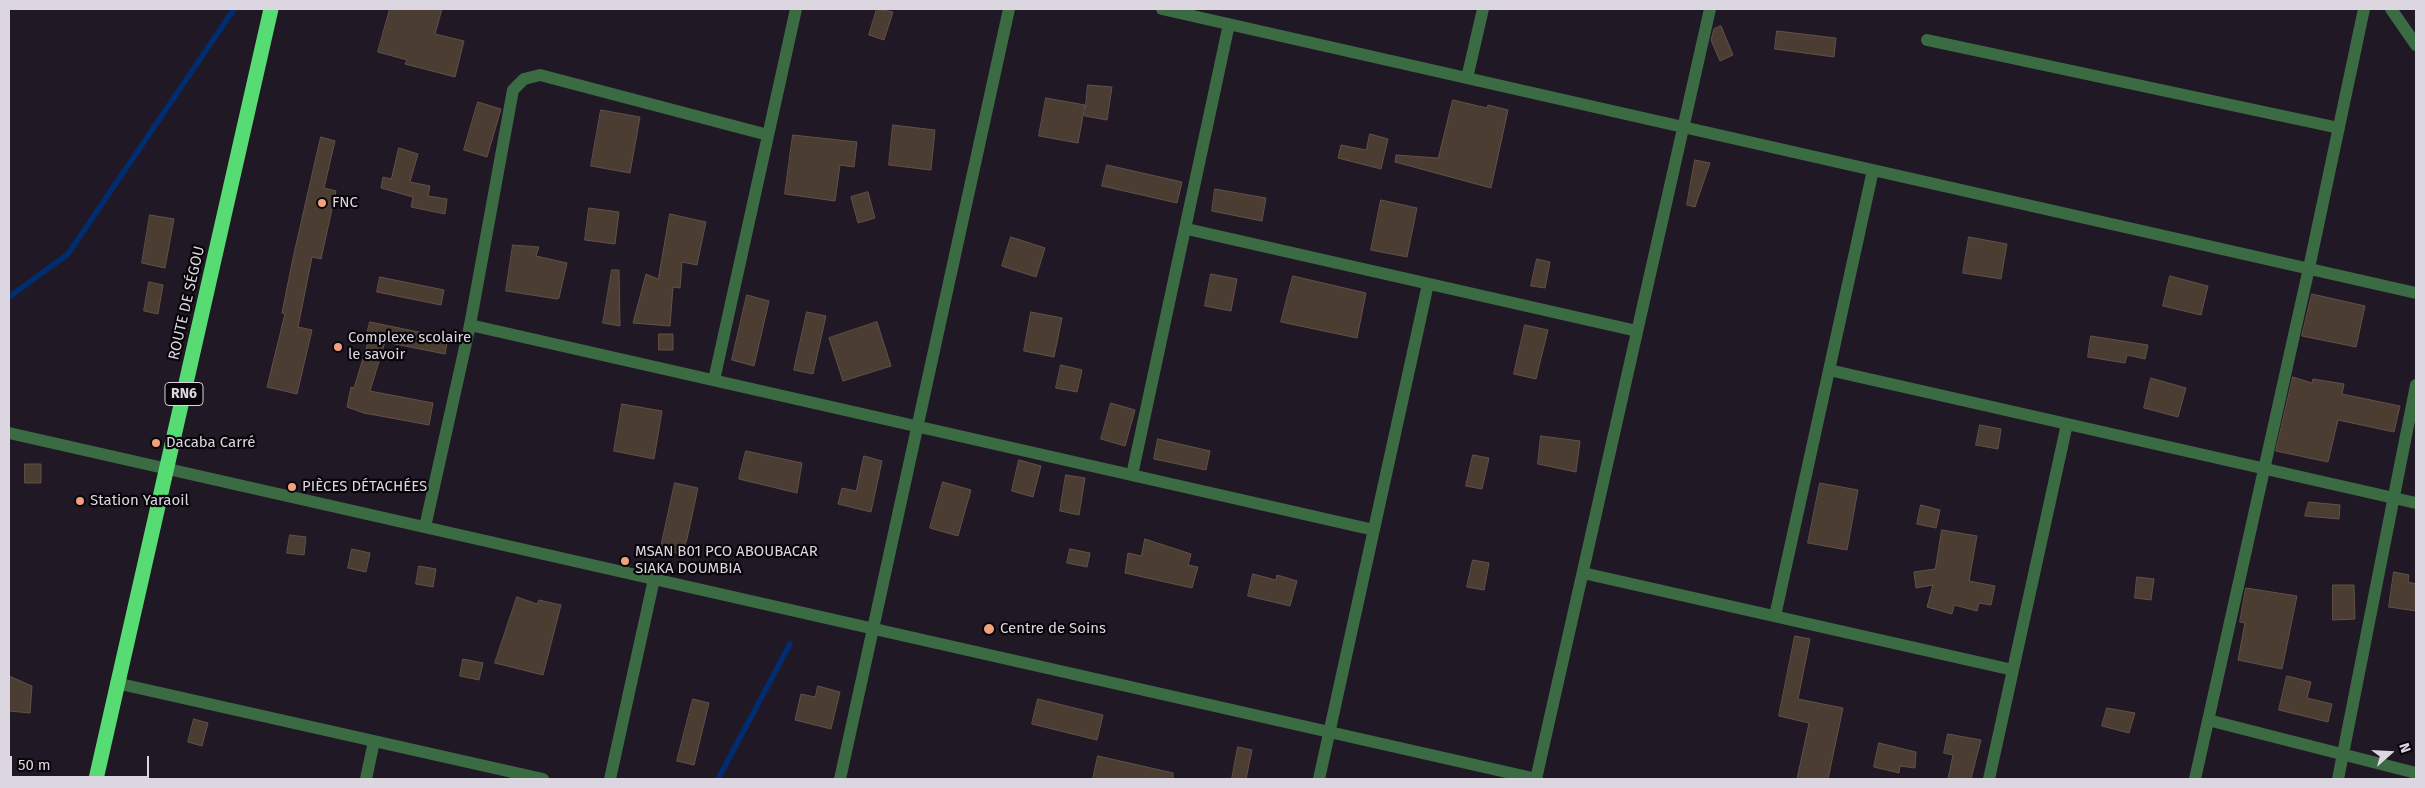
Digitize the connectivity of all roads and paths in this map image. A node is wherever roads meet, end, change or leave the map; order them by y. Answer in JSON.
{"nodes":[{"id":1,"x":271,"y":9,"type":"edge"},
{"id":2,"x":796,"y":9,"type":"edge"},
{"id":3,"x":1009,"y":9,"type":"edge"},
{"id":4,"x":1162,"y":9,"type":"edge"},
{"id":5,"x":1482,"y":9,"type":"edge"},
{"id":6,"x":1710,"y":9,"type":"edge"},
{"id":7,"x":2364,"y":9,"type":"edge"},
{"id":8,"x":2391,"y":9,"type":"edge"},
{"id":9,"x":1229,"y":24,"type":"junction"},
{"id":10,"x":1927,"y":40,"type":"dead end"},
{"id":11,"x":2416,"y":46,"type":"edge"},
{"id":12,"x":1467,"y":78,"type":"junction"},
{"id":13,"x":1683,"y":127,"type":"junction"},
{"id":14,"x":2338,"y":128,"type":"junction"},
{"id":15,"x":768,"y":134,"type":"junction"},
{"id":16,"x":1873,"y":170,"type":"junction"},
{"id":17,"x":1187,"y":229,"type":"junction"},
{"id":18,"x":2309,"y":268,"type":"junction"},
{"id":19,"x":1428,"y":284,"type":"junction"},
{"id":20,"x":2416,"y":293,"type":"edge"},
{"id":21,"x":470,"y":325,"type":"junction"},
{"id":22,"x":1637,"y":331,"type":"junction"},
{"id":23,"x":1829,"y":370,"type":"junction"},
{"id":24,"x":714,"y":380,"type":"junction"},
{"id":25,"x":2416,"y":385,"type":"edge"},
{"id":26,"x":2068,"y":424,"type":"junction"},
{"id":27,"x":917,"y":427,"type":"junction"},
{"id":28,"x":9,"y":433,"type":"edge"},
{"id":29,"x":168,"y":468,"type":"junction"},
{"id":30,"x":2264,"y":468,"type":"junction"},
{"id":31,"x":1132,"y":475,"type":"junction"},
{"id":32,"x":2394,"y":498,"type":"junction"},
{"id":33,"x":2416,"y":503,"type":"edge"},
{"id":34,"x":426,"y":527,"type":"junction"},
{"id":35,"x":1374,"y":530,"type":"junction"},
{"id":36,"x":1583,"y":573,"type":"junction"},
{"id":37,"x":654,"y":579,"type":"junction"},
{"id":38,"x":1775,"y":616,"type":"junction"},
{"id":39,"x":873,"y":628,"type":"junction"},
{"id":40,"x":2013,"y":670,"type":"junction"},
{"id":41,"x":116,"y":683,"type":"junction"},
{"id":42,"x":2208,"y":720,"type":"junction"},
{"id":43,"x":1330,"y":732,"type":"junction"},
{"id":44,"x":374,"y":741,"type":"junction"},
{"id":45,"x":2343,"y":754,"type":"junction"},
{"id":46,"x":2416,"y":773,"type":"edge"},
{"id":47,"x":96,"y":779,"type":"edge"},
{"id":48,"x":366,"y":779,"type":"edge"},
{"id":49,"x":543,"y":779,"type":"edge"},
{"id":50,"x":610,"y":779,"type":"edge"},
{"id":51,"x":840,"y":779,"type":"edge"},
{"id":52,"x":1319,"y":779,"type":"edge"},
{"id":53,"x":1536,"y":779,"type":"edge"},
{"id":54,"x":1989,"y":779,"type":"edge"},
{"id":55,"x":2195,"y":779,"type":"edge"},
{"id":56,"x":2338,"y":779,"type":"edge"}],
"edges":[{"from":1,"to":29,"type":"highway","name":"ROUTE DE SÉGOU","number":"RN6"},
{"from":2,"to":15,"type":"street"},
{"from":3,"to":27,"type":"street"},
{"from":4,"to":9,"type":"street"},
{"from":5,"to":12,"type":"street"},
{"from":6,"to":13,"type":"street"},
{"from":7,"to":14,"type":"street"},
{"from":8,"to":11,"type":"street"},
{"from":9,"to":12,"type":"street"},
{"from":9,"to":17,"type":"street"},
{"from":10,"to":14,"type":"street"},
{"from":12,"to":13,"type":"street"},
{"from":13,"to":16,"type":"street"},
{"from":13,"to":22,"type":"street"},
{"from":14,"to":18,"type":"street"},
{"from":15,"to":21,"type":"street"},
{"from":15,"to":24,"type":"street"},
{"from":16,"to":18,"type":"street"},
{"from":16,"to":23,"type":"street"},
{"from":17,"to":19,"type":"street"},
{"from":17,"to":31,"type":"street"},
{"from":18,"to":20,"type":"street"},
{"from":18,"to":30,"type":"street"},
{"from":19,"to":22,"type":"street"},
{"from":19,"to":35,"type":"street"},
{"from":21,"to":24,"type":"street"},
{"from":21,"to":34,"type":"street"},
{"from":22,"to":36,"type":"street"},
{"from":23,"to":26,"type":"street"},
{"from":23,"to":38,"type":"street"},
{"from":24,"to":27,"type":"street"},
{"from":25,"to":32,"type":"street"},
{"from":26,"to":30,"type":"street"},
{"from":26,"to":40,"type":"street"},
{"from":27,"to":31,"type":"street"},
{"from":27,"to":39,"type":"street"},
{"from":28,"to":29,"type":"street"},
{"from":29,"to":34,"type":"street"},
{"from":29,"to":41,"type":"highway","name":"ROUTE DE SÉGOU","number":"RN6"},
{"from":30,"to":32,"type":"street"},
{"from":30,"to":42,"type":"street"},
{"from":31,"to":35,"type":"street"},
{"from":32,"to":33,"type":"street"},
{"from":32,"to":45,"type":"street"},
{"from":34,"to":37,"type":"street"},
{"from":35,"to":43,"type":"street"},
{"from":36,"to":38,"type":"street"},
{"from":36,"to":53,"type":"street"},
{"from":37,"to":39,"type":"street"},
{"from":37,"to":50,"type":"street"},
{"from":38,"to":40,"type":"street"},
{"from":39,"to":43,"type":"street"},
{"from":39,"to":51,"type":"street"},
{"from":40,"to":54,"type":"street"},
{"from":41,"to":44,"type":"street"},
{"from":41,"to":47,"type":"highway","name":"ROUTE DE SÉGOU","number":"RN6"},
{"from":42,"to":45,"type":"street"},
{"from":42,"to":55,"type":"street"},
{"from":43,"to":52,"type":"street"},
{"from":43,"to":53,"type":"street"},
{"from":44,"to":48,"type":"street"},
{"from":44,"to":49,"type":"street"},
{"from":45,"to":46,"type":"street"},
{"from":45,"to":56,"type":"street"}]}
